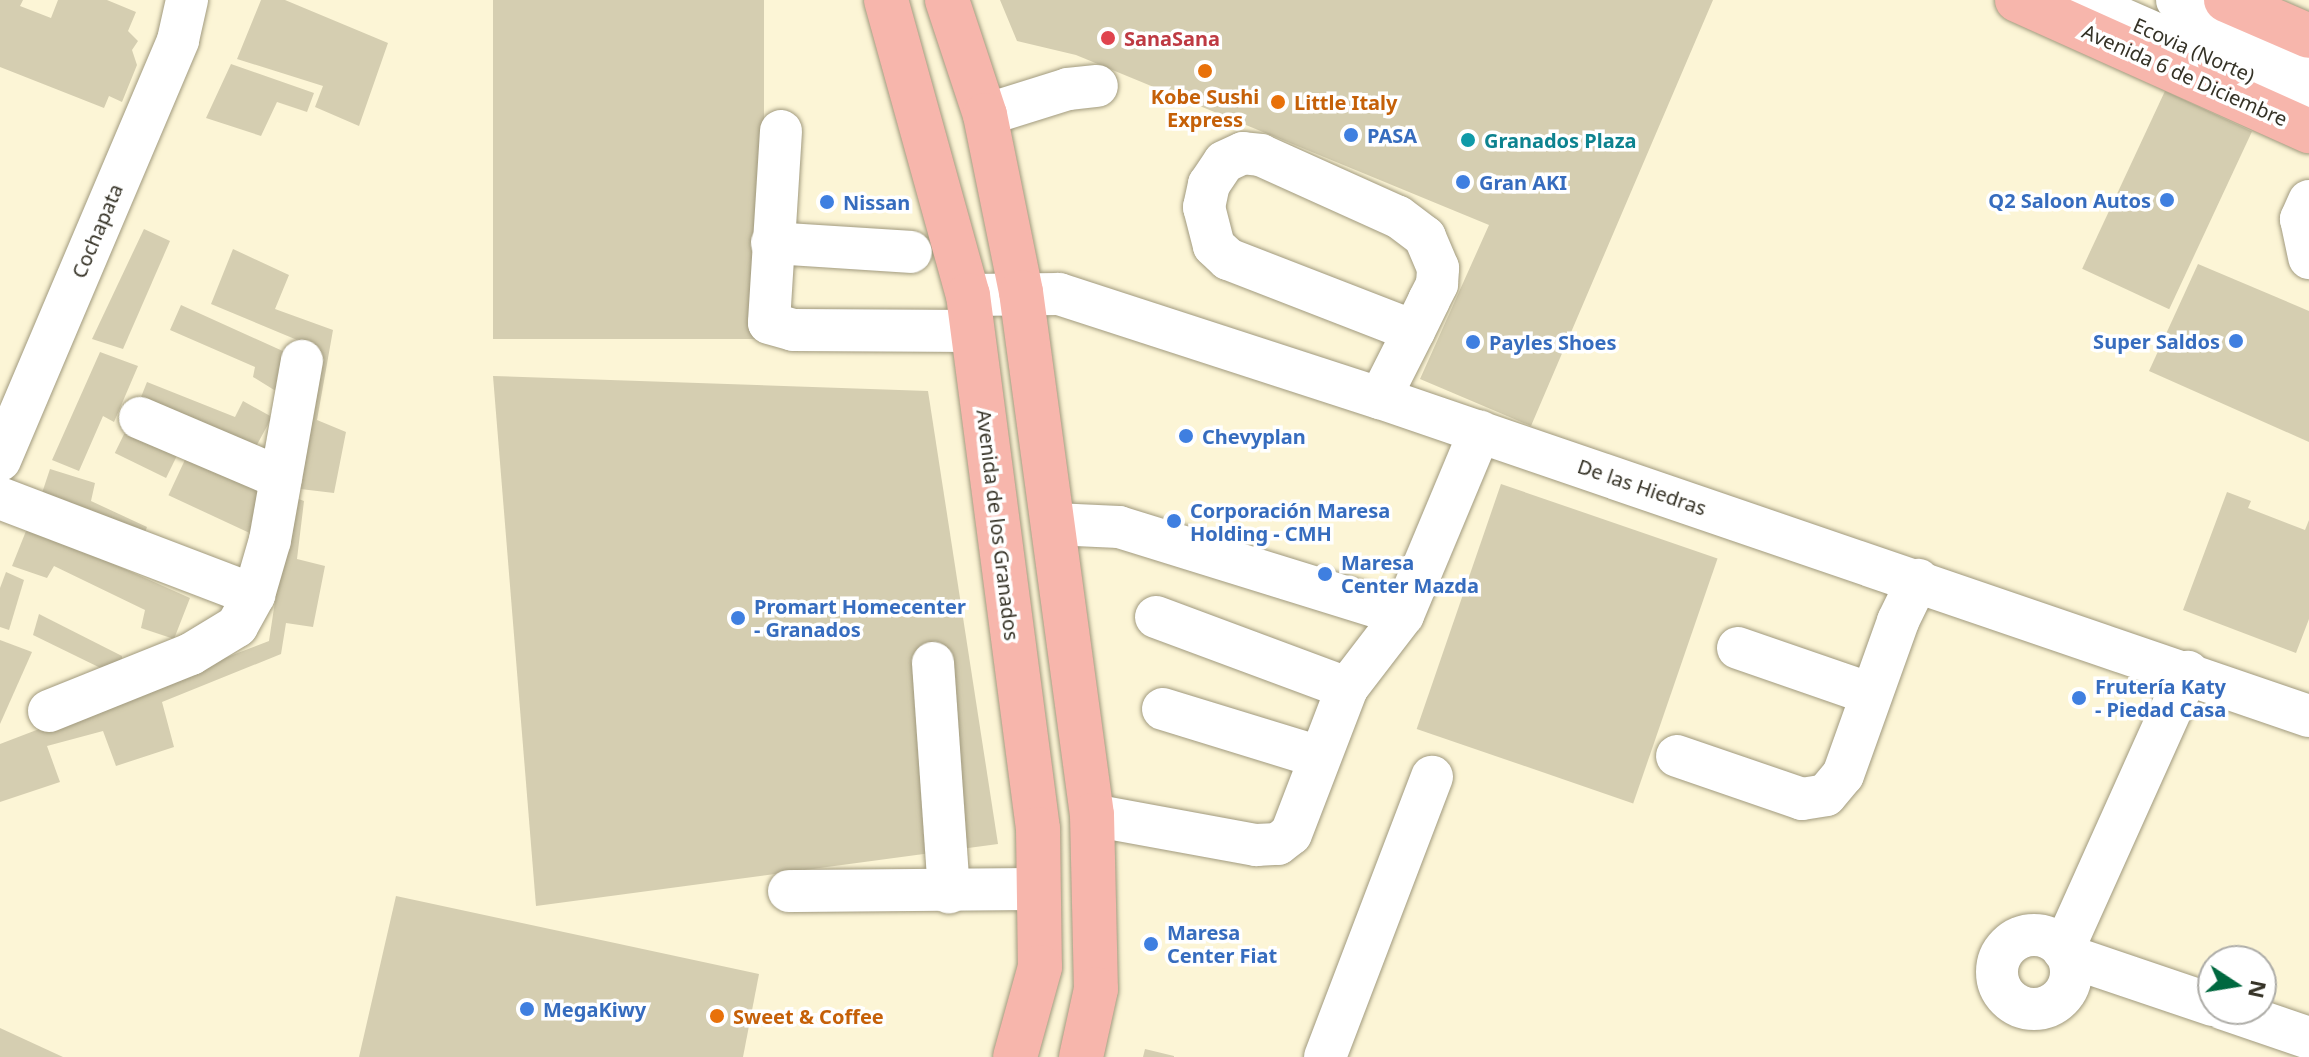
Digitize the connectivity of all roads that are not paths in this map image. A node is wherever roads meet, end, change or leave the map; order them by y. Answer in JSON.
{"nodes":[{"id":1,"x":187,"y":0,"type":"edge"},
{"id":2,"x":886,"y":0,"type":"edge"},
{"id":3,"x":947,"y":0,"type":"edge"},
{"id":4,"x":2017,"y":0,"type":"edge"},
{"id":5,"x":2079,"y":0,"type":"edge"},
{"id":6,"x":2177,"y":0,"type":"edge"},
{"id":7,"x":2226,"y":0,"type":"edge"},
{"id":8,"x":2309,"y":36,"type":"edge"},
{"id":9,"x":2309,"y":58,"type":"edge"},
{"id":10,"x":1097,"y":86,"type":"dead end"},
{"id":11,"x":2309,"y":101,"type":"edge"},
{"id":12,"x":985,"y":115,"type":"junction"},
{"id":13,"x":781,"y":131,"type":"dead end"},
{"id":14,"x":2309,"y":131,"type":"edge"},
{"id":15,"x":2309,"y":201,"type":"edge"},
{"id":16,"x":772,"y":243,"type":"junction"},
{"id":17,"x":911,"y":252,"type":"dead end"},
{"id":18,"x":2309,"y":258,"type":"edge"},
{"id":19,"x":1021,"y":292,"type":"junction"},
{"id":20,"x":971,"y":313,"type":"junction"},
{"id":21,"x":1414,"y":331,"type":"junction"},
{"id":22,"x":302,"y":361,"type":"dead end"},
{"id":23,"x":1380,"y":398,"type":"junction"},
{"id":24,"x":140,"y":418,"type":"dead end"},
{"id":25,"x":1480,"y":431,"type":"junction"},
{"id":26,"x":0,"y":460,"type":"edge"},
{"id":27,"x":281,"y":478,"type":"junction"},
{"id":28,"x":0,"y":498,"type":"edge"},
{"id":29,"x":1054,"y":524,"type":"junction"},
{"id":30,"x":1918,"y":580,"type":"junction"},
{"id":31,"x":254,"y":595,"type":"junction"},
{"id":32,"x":1403,"y":615,"type":"junction"},
{"id":33,"x":1156,"y":617,"type":"dead end"},
{"id":34,"x":1738,"y":648,"type":"dead end"},
{"id":35,"x":933,"y":663,"type":"dead end"},
{"id":36,"x":2188,"y":672,"type":"junction"},
{"id":37,"x":1347,"y":688,"type":"junction"},
{"id":38,"x":1871,"y":694,"type":"junction"},
{"id":39,"x":1163,"y":709,"type":"dead end"},
{"id":40,"x":49,"y":711,"type":"dead end"},
{"id":41,"x":2309,"y":716,"type":"edge"},
{"id":42,"x":1677,"y":756,"type":"dead end"},
{"id":43,"x":1319,"y":757,"type":"junction"},
{"id":44,"x":1432,"y":777,"type":"dead end"},
{"id":45,"x":1092,"y":815,"type":"junction"},
{"id":46,"x":1039,"y":889,"type":"junction"},
{"id":47,"x":789,"y":891,"type":"dead end"},
{"id":48,"x":949,"y":892,"type":"junction"},
{"id":49,"x":2197,"y":999,"type":"edge"},
{"id":50,"x":2271,"y":1025,"type":"edge"},
{"id":51,"x":2309,"y":1038,"type":"edge"},
{"id":52,"x":1015,"y":1057,"type":"edge"},
{"id":53,"x":1081,"y":1057,"type":"edge"},
{"id":54,"x":1325,"y":1057,"type":"edge"}],
"edges":[{"from":1,"to":26,"type":"street","name":"Cochapata"},
{"from":2,"to":20,"type":"main road","name":"Avenida de los Granados"},
{"from":3,"to":12,"type":"main road"},
{"from":4,"to":14,"type":"main road","name":"Avenida 6 de Diciembre"},
{"from":5,"to":11,"type":"street","name":"Ecovia (Norte)"},
{"from":6,"to":9,"type":"street"},
{"from":7,"to":8,"type":"main road"},
{"from":10,"to":12,"type":"street"},
{"from":12,"to":19,"type":"main road"},
{"from":13,"to":16,"type":"street"},
{"from":15,"to":18,"type":"street"},
{"from":16,"to":17,"type":"street"},
{"from":16,"to":20,"type":"street","name":"De las Hiedras"},
{"from":19,"to":20,"type":"street","name":"De las Hiedras"},
{"from":19,"to":23,"type":"street","name":"De las Hiedras"},
{"from":19,"to":29,"type":"main road"},
{"from":20,"to":46,"type":"main road","name":"Avenida de los Granados"},
{"from":21,"to":21,"type":"street"},
{"from":21,"to":23,"type":"street"},
{"from":22,"to":27,"type":"street"},
{"from":23,"to":25,"type":"street","name":"De las Hiedras"},
{"from":24,"to":27,"type":"street"},
{"from":25,"to":30,"type":"street","name":"De las Hiedras"},
{"from":25,"to":32,"type":"street"},
{"from":27,"to":31,"type":"street"},
{"from":28,"to":31,"type":"street"},
{"from":29,"to":32,"type":"street"},
{"from":29,"to":45,"type":"main road"},
{"from":30,"to":36,"type":"street","name":"De las Hiedras"},
{"from":30,"to":38,"type":"street"},
{"from":31,"to":40,"type":"street"},
{"from":32,"to":37,"type":"street"},
{"from":33,"to":37,"type":"street"},
{"from":34,"to":38,"type":"street"},
{"from":35,"to":48,"type":"street"},
{"from":36,"to":41,"type":"street","name":"De las Hiedras"},
{"from":36,"to":49,"type":"street"},
{"from":37,"to":43,"type":"street"},
{"from":38,"to":42,"type":"street"},
{"from":39,"to":43,"type":"street"},
{"from":43,"to":45,"type":"street"},
{"from":44,"to":54,"type":"street"},
{"from":45,"to":53,"type":"main road"},
{"from":46,"to":48,"type":"street"},
{"from":46,"to":52,"type":"main road","name":"Avenida de los Granados"},
{"from":47,"to":48,"type":"street"},
{"from":50,"to":51,"type":"street"}]}
